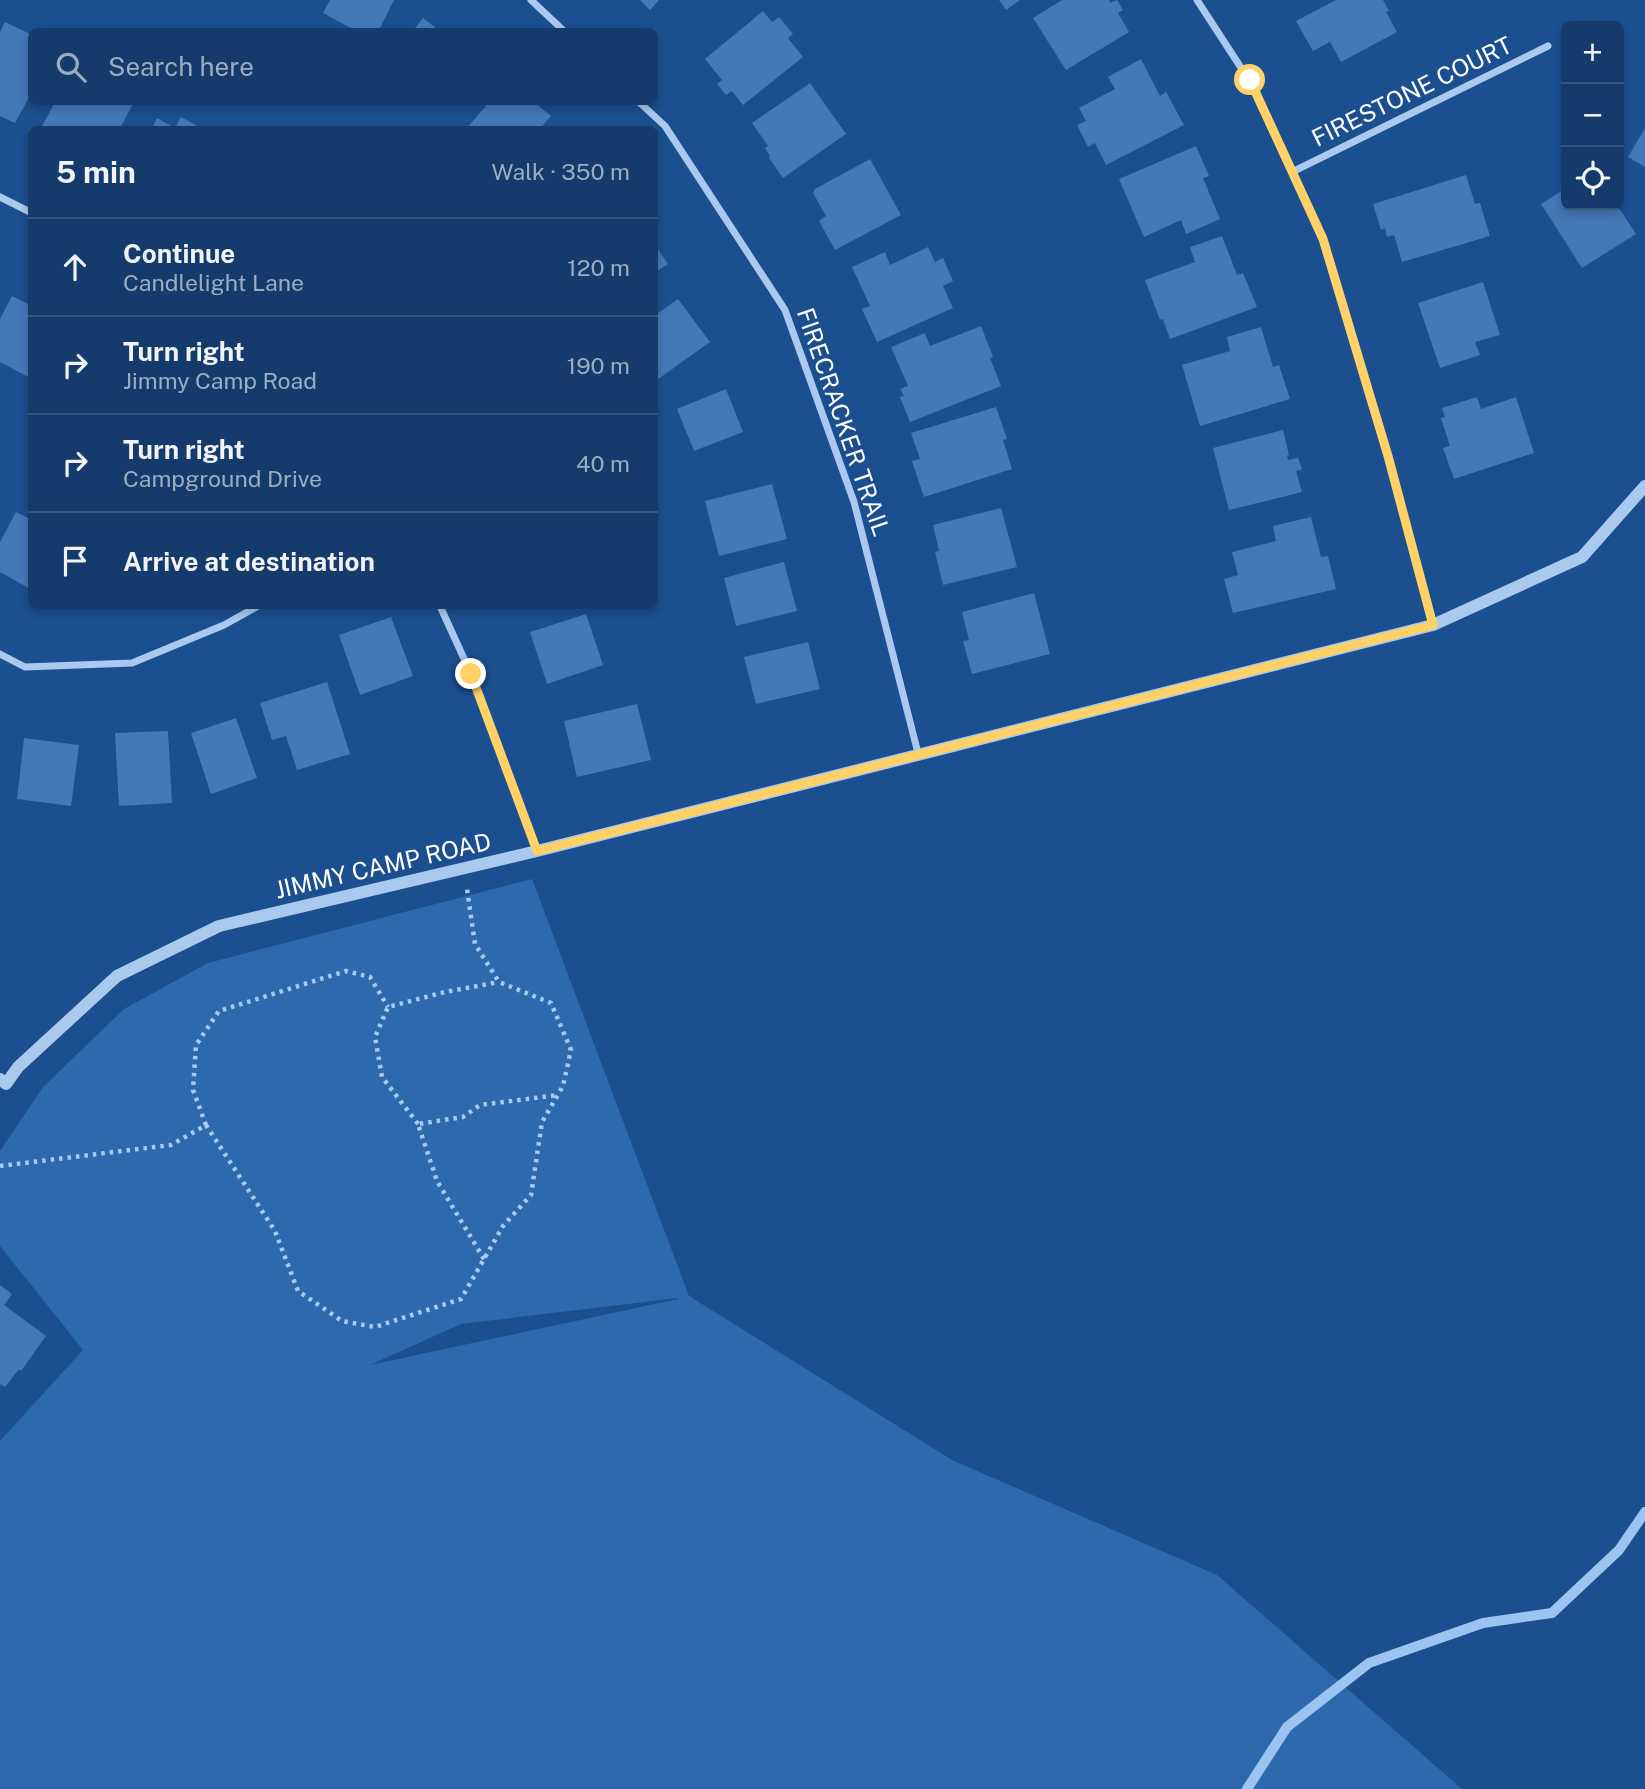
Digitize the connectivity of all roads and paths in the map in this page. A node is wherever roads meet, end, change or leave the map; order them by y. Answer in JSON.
{"nodes":[{"id":1,"x":531,"y":0,"type":"edge"},
{"id":2,"x":1197,"y":0,"type":"edge"},
{"id":3,"x":561,"y":28,"type":"edge"},
{"id":4,"x":1548,"y":46,"type":"dead end"},
{"id":5,"x":642,"y":105,"type":"edge"},
{"id":6,"x":1292,"y":172,"type":"junction"},
{"id":7,"x":0,"y":197,"type":"edge"},
{"id":8,"x":28,"y":211,"type":"edge"},
{"id":9,"x":1645,"y":486,"type":"edge"},
{"id":10,"x":253,"y":609,"type":"edge"},
{"id":11,"x":441,"y":609,"type":"edge"},
{"id":12,"x":1433,"y":625,"type":"junction"},
{"id":13,"x":0,"y":654,"type":"edge"},
{"id":14,"x":918,"y":753,"type":"junction"},
{"id":15,"x":537,"y":851,"type":"junction"},
{"id":16,"x":464,"y":868,"type":"junction"},
{"id":17,"x":499,"y":982,"type":"junction"},
{"id":18,"x":387,"y":1007,"type":"junction"},
{"id":19,"x":2,"y":1086,"type":"edge"},
{"id":20,"x":558,"y":1095,"type":"junction"},
{"id":21,"x":418,"y":1124,"type":"junction"},
{"id":22,"x":206,"y":1125,"type":"junction"},
{"id":23,"x":0,"y":1166,"type":"edge"},
{"id":24,"x":484,"y":1260,"type":"junction"}],
"edges":[{"from":1,"to":3,"type":"street"},
{"from":2,"to":6,"type":"street"},
{"from":4,"to":6,"type":"street","name":"FIRESTONE COURT"},
{"from":5,"to":14,"type":"street","name":"FIRECRACKER TRAIL"},
{"from":6,"to":12,"type":"street"},
{"from":7,"to":8,"type":"street"},
{"from":9,"to":12,"type":"street","name":"JIMMY CAMP ROAD"},
{"from":10,"to":13,"type":"street"},
{"from":11,"to":15,"type":"street"},
{"from":12,"to":14,"type":"street","name":"JIMMY CAMP ROAD"},
{"from":14,"to":15,"type":"street","name":"JIMMY CAMP ROAD"},
{"from":15,"to":16,"type":"street","name":"JIMMY CAMP ROAD"},
{"from":16,"to":17,"type":"path"},
{"from":16,"to":19,"type":"street","name":"JIMMY CAMP ROAD"},
{"from":17,"to":18,"type":"path"},
{"from":17,"to":20,"type":"path"},
{"from":18,"to":21,"type":"path"},
{"from":18,"to":22,"type":"path"},
{"from":20,"to":21,"type":"path"},
{"from":20,"to":24,"type":"path"},
{"from":21,"to":24,"type":"path"},
{"from":22,"to":23,"type":"path"},
{"from":22,"to":24,"type":"path"}]}
